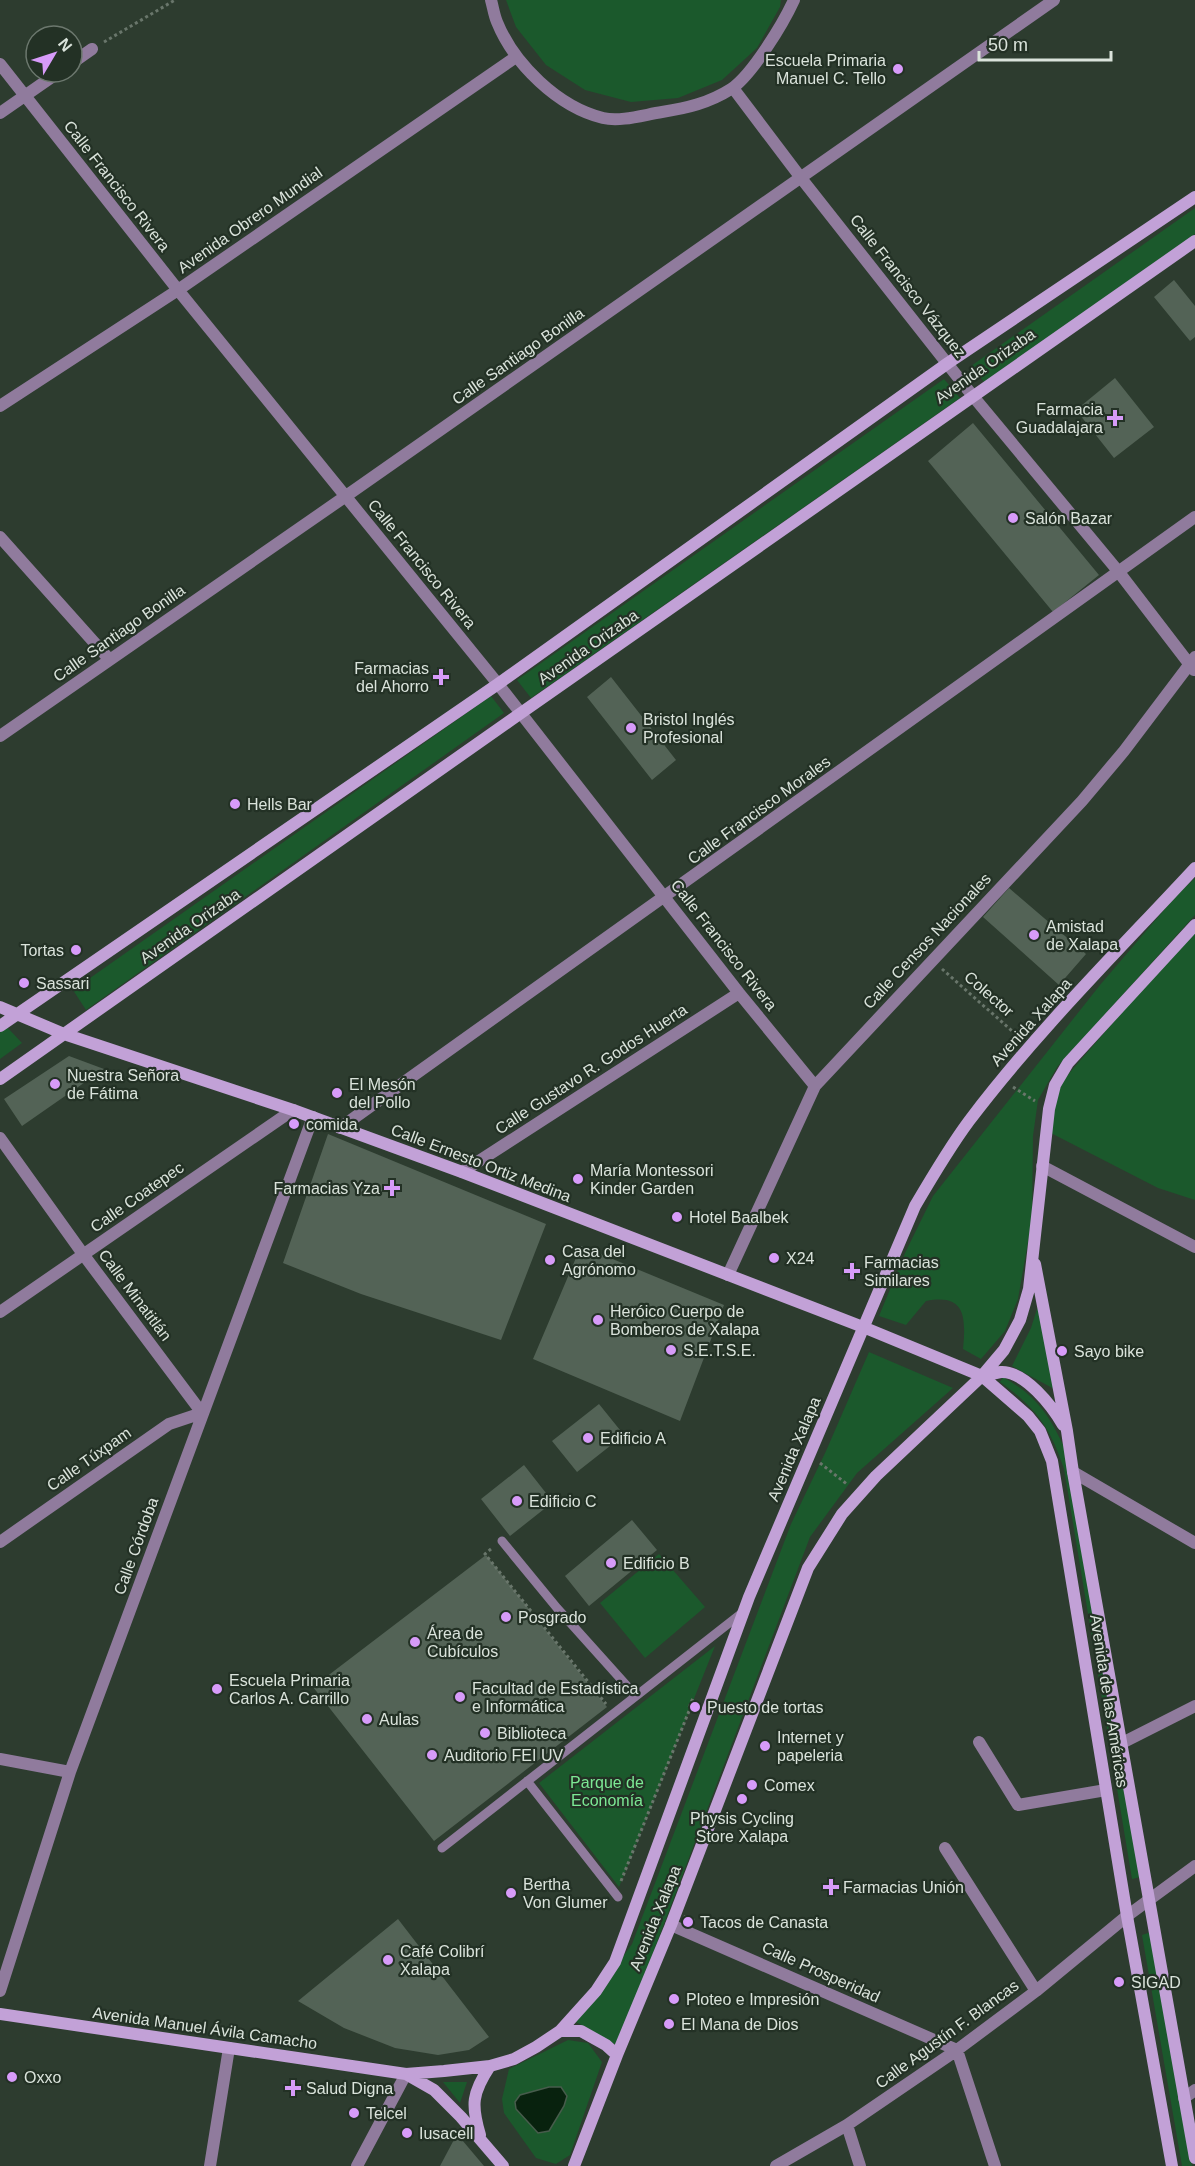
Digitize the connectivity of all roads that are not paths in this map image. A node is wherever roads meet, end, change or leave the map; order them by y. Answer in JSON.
{"nodes":[{"id":1,"x":491,"y":0,"type":"edge"},
{"id":2,"x":794,"y":0,"type":"edge"},
{"id":3,"x":1054,"y":0,"type":"edge"},
{"id":4,"x":92,"y":49,"type":"road end"},
{"id":5,"x":84,"y":55,"type":"edge"},
{"id":6,"x":516,"y":57,"type":"junction"},
{"id":7,"x":0,"y":64,"type":"edge"},
{"id":8,"x":42,"y":84,"type":"edge"},
{"id":9,"x":733,"y":88,"type":"junction"},
{"id":10,"x":25,"y":96,"type":"junction"},
{"id":11,"x":0,"y":113,"type":"edge"},
{"id":12,"x":801,"y":178,"type":"junction"},
{"id":13,"x":1195,"y":198,"type":"edge"},
{"id":14,"x":1195,"y":241,"type":"edge"},
{"id":15,"x":178,"y":290,"type":"junction"},
{"id":16,"x":948,"y":363,"type":"junction"},
{"id":17,"x":972,"y":395,"type":"junction"},
{"id":18,"x":0,"y":406,"type":"edge"},
{"id":19,"x":346,"y":496,"type":"junction"},
{"id":20,"x":1195,"y":517,"type":"edge"},
{"id":21,"x":0,"y":537,"type":"edge"},
{"id":22,"x":1118,"y":571,"type":"junction"},
{"id":23,"x":109,"y":659,"type":"junction"},
{"id":24,"x":1194,"y":664,"type":"edge"},
{"id":25,"x":498,"y":684,"type":"junction"},
{"id":26,"x":522,"y":714,"type":"junction"},
{"id":27,"x":0,"y":736,"type":"edge"},
{"id":28,"x":1195,"y":868,"type":"edge"},
{"id":29,"x":666,"y":897,"type":"junction"},
{"id":30,"x":1195,"y":925,"type":"edge"},
{"id":31,"x":739,"y":993,"type":"junction"},
{"id":32,"x":0,"y":1007,"type":"edge"},
{"id":33,"x":17,"y":1014,"type":"junction"},
{"id":34,"x":0,"y":1026,"type":"edge"},
{"id":35,"x":64,"y":1034,"type":"junction"},
{"id":36,"x":0,"y":1079,"type":"edge"},
{"id":37,"x":815,"y":1086,"type":"junction"},
{"id":38,"x":293,"y":1110,"type":"junction"},
{"id":39,"x":313,"y":1117,"type":"junction"},
{"id":40,"x":340,"y":1128,"type":"junction"},
{"id":41,"x":0,"y":1137,"type":"edge"},
{"id":42,"x":1042,"y":1166,"type":"junction"},
{"id":43,"x":462,"y":1172,"type":"junction"},
{"id":44,"x":1195,"y":1247,"type":"edge"},
{"id":45,"x":1032,"y":1250,"type":"junction"},
{"id":46,"x":83,"y":1254,"type":"junction"},
{"id":47,"x":728,"y":1275,"type":"junction"},
{"id":48,"x":0,"y":1312,"type":"edge"},
{"id":49,"x":863,"y":1326,"type":"junction"},
{"id":50,"x":982,"y":1376,"type":"junction"},
{"id":51,"x":202,"y":1413,"type":"junction"},
{"id":52,"x":1067,"y":1431,"type":"junction"},
{"id":53,"x":1072,"y":1472,"type":"junction"},
{"id":54,"x":501,"y":1541,"type":"road end"},
{"id":55,"x":0,"y":1542,"type":"edge"},
{"id":56,"x":1195,"y":1543,"type":"edge"},
{"id":57,"x":744,"y":1611,"type":"junction"},
{"id":58,"x":636,"y":1696,"type":"junction"},
{"id":59,"x":1195,"y":1706,"type":"edge"},
{"id":60,"x":979,"y":1742,"type":"dead end"},
{"id":61,"x":1122,"y":1743,"type":"junction"},
{"id":62,"x":0,"y":1759,"type":"edge"},
{"id":63,"x":70,"y":1772,"type":"junction"},
{"id":64,"x":527,"y":1781,"type":"junction"},
{"id":65,"x":1106,"y":1790,"type":"junction"},
{"id":66,"x":442,"y":1848,"type":"dead end"},
{"id":67,"x":945,"y":1848,"type":"dead end"},
{"id":68,"x":1195,"y":1866,"type":"edge"},
{"id":69,"x":618,"y":1897,"type":"dead end"},
{"id":70,"x":1149,"y":1900,"type":"junction"},
{"id":71,"x":1127,"y":1916,"type":"junction"},
{"id":72,"x":671,"y":1925,"type":"junction"},
{"id":73,"x":1,"y":1984,"type":"edge"},
{"id":74,"x":1036,"y":1991,"type":"junction"},
{"id":75,"x":0,"y":2014,"type":"edge"},
{"id":76,"x":560,"y":2031,"type":"junction"},
{"id":77,"x":229,"y":2048,"type":"junction"},
{"id":78,"x":957,"y":2050,"type":"junction"},
{"id":79,"x":617,"y":2055,"type":"junction"},
{"id":80,"x":490,"y":2066,"type":"junction"},
{"id":81,"x":406,"y":2074,"type":"junction"},
{"id":82,"x":1195,"y":2090,"type":"edge"},
{"id":83,"x":1184,"y":2098,"type":"junction"},
{"id":84,"x":847,"y":2125,"type":"junction"},
{"id":85,"x":482,"y":2140,"type":"junction"},
{"id":86,"x":1195,"y":2158,"type":"edge"},
{"id":87,"x":572,"y":2164,"type":"edge"},
{"id":88,"x":210,"y":2166,"type":"edge"},
{"id":89,"x":357,"y":2166,"type":"edge"},
{"id":90,"x":503,"y":2166,"type":"edge"},
{"id":91,"x":776,"y":2166,"type":"edge"},
{"id":92,"x":860,"y":2166,"type":"edge"},
{"id":93,"x":994,"y":2166,"type":"edge"},
{"id":94,"x":1172,"y":2166,"type":"edge"}],
"edges":[{"from":1,"to":6,"type":"street"},
{"from":2,"to":9,"type":"street"},
{"from":3,"to":12,"type":"street","name":"Calle Santiago Bonilla"},
{"from":4,"to":5,"type":"street"},
{"from":6,"to":9,"type":"street"},
{"from":6,"to":15,"type":"street","name":"Avenida Obrero Mundial"},
{"from":7,"to":10,"type":"street","name":"Calle Francisco Rivera"},
{"from":8,"to":10,"type":"street"},
{"from":9,"to":12,"type":"street","name":"Calle Francisco Vázquez"},
{"from":10,"to":11,"type":"street"},
{"from":10,"to":15,"type":"street","name":"Calle Francisco Rivera"},
{"from":12,"to":16,"type":"street","name":"Calle Francisco Vázquez"},
{"from":12,"to":19,"type":"street","name":"Calle Santiago Bonilla"},
{"from":13,"to":16,"type":"main road","name":"Avenida Orizaba"},
{"from":14,"to":17,"type":"main road","name":"Avenida Orizaba"},
{"from":15,"to":18,"type":"street","name":"Avenida Obrero Mundial"},
{"from":15,"to":19,"type":"street","name":"Calle Francisco Rivera"},
{"from":16,"to":17,"type":"street","name":"Calle Francisco Vázquez"},
{"from":16,"to":25,"type":"main road","name":"Avenida Orizaba"},
{"from":17,"to":22,"type":"street","name":"Calle Francisco Vázquez"},
{"from":17,"to":26,"type":"main road","name":"Avenida Orizaba"},
{"from":19,"to":23,"type":"street","name":"Calle Santiago Bonilla"},
{"from":19,"to":25,"type":"street","name":"Calle Francisco Rivera"},
{"from":20,"to":22,"type":"street","name":"Calle Francisco Morales"},
{"from":21,"to":23,"type":"street"},
{"from":22,"to":24,"type":"street","name":"Calle Francisco Vázquez"},
{"from":22,"to":29,"type":"street","name":"Calle Francisco Morales"},
{"from":23,"to":27,"type":"street","name":"Calle Santiago Bonilla"},
{"from":24,"to":37,"type":"street","name":"Calle Censos Nacionales"},
{"from":25,"to":26,"type":"street","name":"Calle Francisco Rivera"},
{"from":25,"to":33,"type":"main road","name":"Avenida Orizaba"},
{"from":26,"to":29,"type":"street","name":"Calle Francisco Rivera"},
{"from":26,"to":35,"type":"main road","name":"Avenida Orizaba"},
{"from":28,"to":49,"type":"main road","name":"Avenida Xalapa"},
{"from":29,"to":31,"type":"street","name":"Calle Francisco Rivera"},
{"from":29,"to":40,"type":"street","name":"Calle Francisco Morales"},
{"from":30,"to":42,"type":"main road","name":"Avenida Xalapa"},
{"from":31,"to":37,"type":"street","name":"Calle Francisco Rivera"},
{"from":31,"to":43,"type":"street","name":"Calle Gustavo R. Godos Huerta"},
{"from":32,"to":33,"type":"main road","name":"Calle Ernesto Ortiz Medina"},
{"from":33,"to":34,"type":"main road","name":"Avenida Orizaba"},
{"from":33,"to":35,"type":"main road","name":"Calle Ernesto Ortiz Medina"},
{"from":35,"to":36,"type":"main road","name":"Avenida Orizaba"},
{"from":35,"to":38,"type":"main road","name":"Calle Ernesto Ortiz Medina"},
{"from":37,"to":47,"type":"street","name":"Calle Censos Nacionales"},
{"from":38,"to":39,"type":"main road","name":"Calle Ernesto Ortiz Medina"},
{"from":38,"to":46,"type":"street","name":"Calle Coatepec"},
{"from":39,"to":40,"type":"main road","name":"Calle Ernesto Ortiz Medina"},
{"from":39,"to":51,"type":"street","name":"Calle Córdoba"},
{"from":40,"to":43,"type":"main road","name":"Calle Ernesto Ortiz Medina"},
{"from":41,"to":46,"type":"street","name":"Calle Minatitlán"},
{"from":42,"to":44,"type":"street"},
{"from":42,"to":45,"type":"main road","name":"Avenida Xalapa"},
{"from":43,"to":47,"type":"main road","name":"Calle Ernesto Ortiz Medina"},
{"from":45,"to":50,"type":"main road","name":"Avenida Xalapa"},
{"from":45,"to":52,"type":"main road","name":"Avenida de las Américas"},
{"from":46,"to":48,"type":"street","name":"Calle Coatepec"},
{"from":46,"to":51,"type":"street","name":"Calle Minatitlán"},
{"from":47,"to":49,"type":"main road","name":"Calle Ernesto Ortiz Medina"},
{"from":49,"to":50,"type":"main road","name":"Calle Ernesto Ortiz Medina"},
{"from":49,"to":57,"type":"main road","name":"Avenida Xalapa"},
{"from":50,"to":52,"type":"main road","name":"Avenida de las Américas"},
{"from":50,"to":65,"type":"main road","name":"Avenida de las Américas"},
{"from":50,"to":72,"type":"main road","name":"Avenida Xalapa"},
{"from":51,"to":55,"type":"street","name":"Calle Túxpam"},
{"from":51,"to":63,"type":"street","name":"Calle Córdoba"},
{"from":52,"to":53,"type":"main road","name":"Avenida de las Américas"},
{"from":53,"to":56,"type":"street"},
{"from":53,"to":61,"type":"main road","name":"Avenida de las Américas"},
{"from":54,"to":58,"type":"lane"},
{"from":57,"to":58,"type":"lane"},
{"from":57,"to":76,"type":"main road","name":"Avenida Xalapa"},
{"from":58,"to":64,"type":"lane"},
{"from":59,"to":61,"type":"street"},
{"from":60,"to":65,"type":"street"},
{"from":61,"to":70,"type":"main road","name":"Avenida de las Américas"},
{"from":62,"to":63,"type":"street"},
{"from":63,"to":73,"type":"street","name":"Calle Córdoba"},
{"from":64,"to":66,"type":"lane"},
{"from":64,"to":69,"type":"lane"},
{"from":65,"to":71,"type":"main road","name":"Avenida de las Américas"},
{"from":67,"to":74,"type":"street"},
{"from":68,"to":70,"type":"street","name":"Calle Agustín F. Blancas"},
{"from":70,"to":71,"type":"street","name":"Calle Agustín F. Blancas"},
{"from":70,"to":83,"type":"main road","name":"Avenida de las Américas"},
{"from":71,"to":74,"type":"street","name":"Calle Agustín F. Blancas"},
{"from":71,"to":94,"type":"main road","name":"Avenida de las Américas"},
{"from":72,"to":78,"type":"street","name":"Calle Prosperidad"},
{"from":72,"to":79,"type":"main road","name":"Avenida Xalapa"},
{"from":74,"to":78,"type":"street","name":"Calle Agustín F. Blancas"},
{"from":75,"to":77,"type":"main road","name":"Avenida Manuel Ávila Camacho"},
{"from":76,"to":79,"type":"main road"},
{"from":76,"to":80,"type":"main road","name":"Avenida Xalapa"},
{"from":77,"to":81,"type":"main road","name":"Avenida Manuel Ávila Camacho"},
{"from":77,"to":88,"type":"street"},
{"from":78,"to":84,"type":"street","name":"Calle Agustín F. Blancas"},
{"from":78,"to":93,"type":"street"},
{"from":79,"to":87,"type":"main road","name":"Avenida Xalapa"},
{"from":80,"to":81,"type":"main road","name":"Avenida Manuel Ávila Camacho"},
{"from":80,"to":85,"type":"main road"},
{"from":81,"to":85,"type":"main road","name":"Avenida Manuel Ávila Camacho"},
{"from":81,"to":89,"type":"street"},
{"from":82,"to":83,"type":"street"},
{"from":83,"to":86,"type":"main road","name":"Avenida de las Américas"},
{"from":84,"to":91,"type":"street","name":"Calle Agustín F. Blancas"},
{"from":84,"to":92,"type":"street"},
{"from":85,"to":90,"type":"main road","name":"Avenida Manuel Ávila Camacho"}]}
